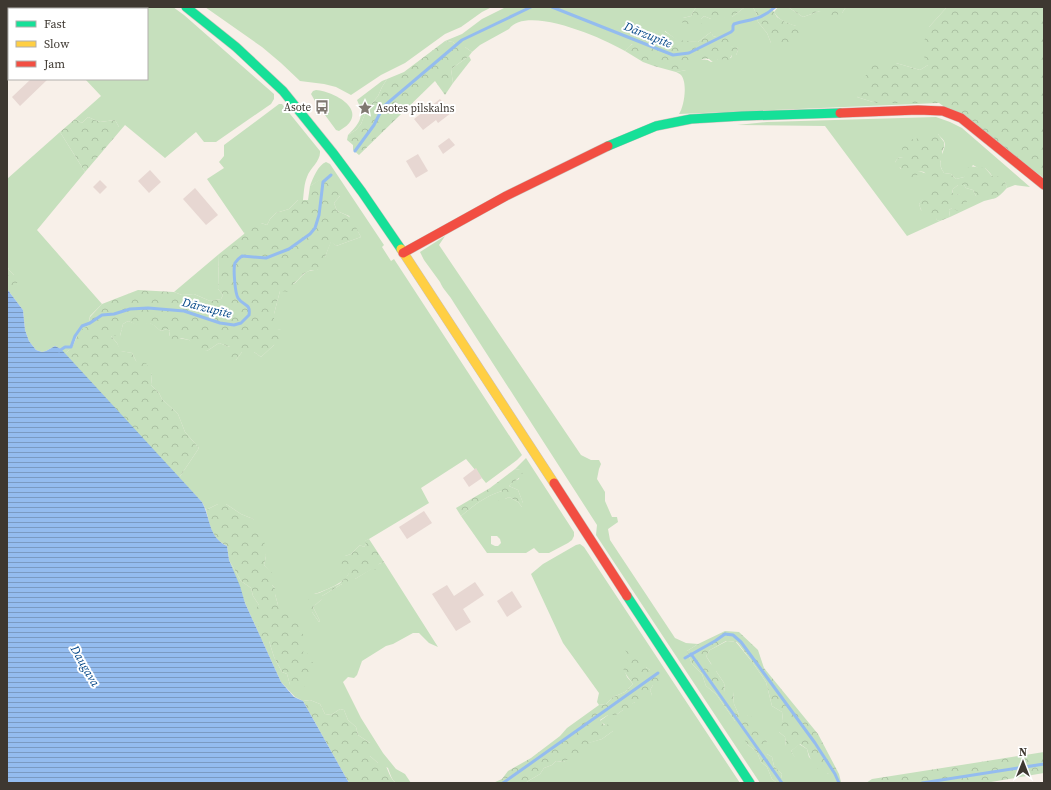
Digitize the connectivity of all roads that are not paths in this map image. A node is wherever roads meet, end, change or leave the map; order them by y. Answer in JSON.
{"nodes":[{"id":1,"x":186,"y":7,"type":"edge"},
{"id":2,"x":1044,"y":185,"type":"edge"},
{"id":3,"x":403,"y":253,"type":"junction"},
{"id":4,"x":750,"y":783,"type":"edge"}],
"edges":[{"from":1,"to":3,"type":"main road"},
{"from":2,"to":3,"type":"main road"},
{"from":3,"to":4,"type":"main road"}]}
